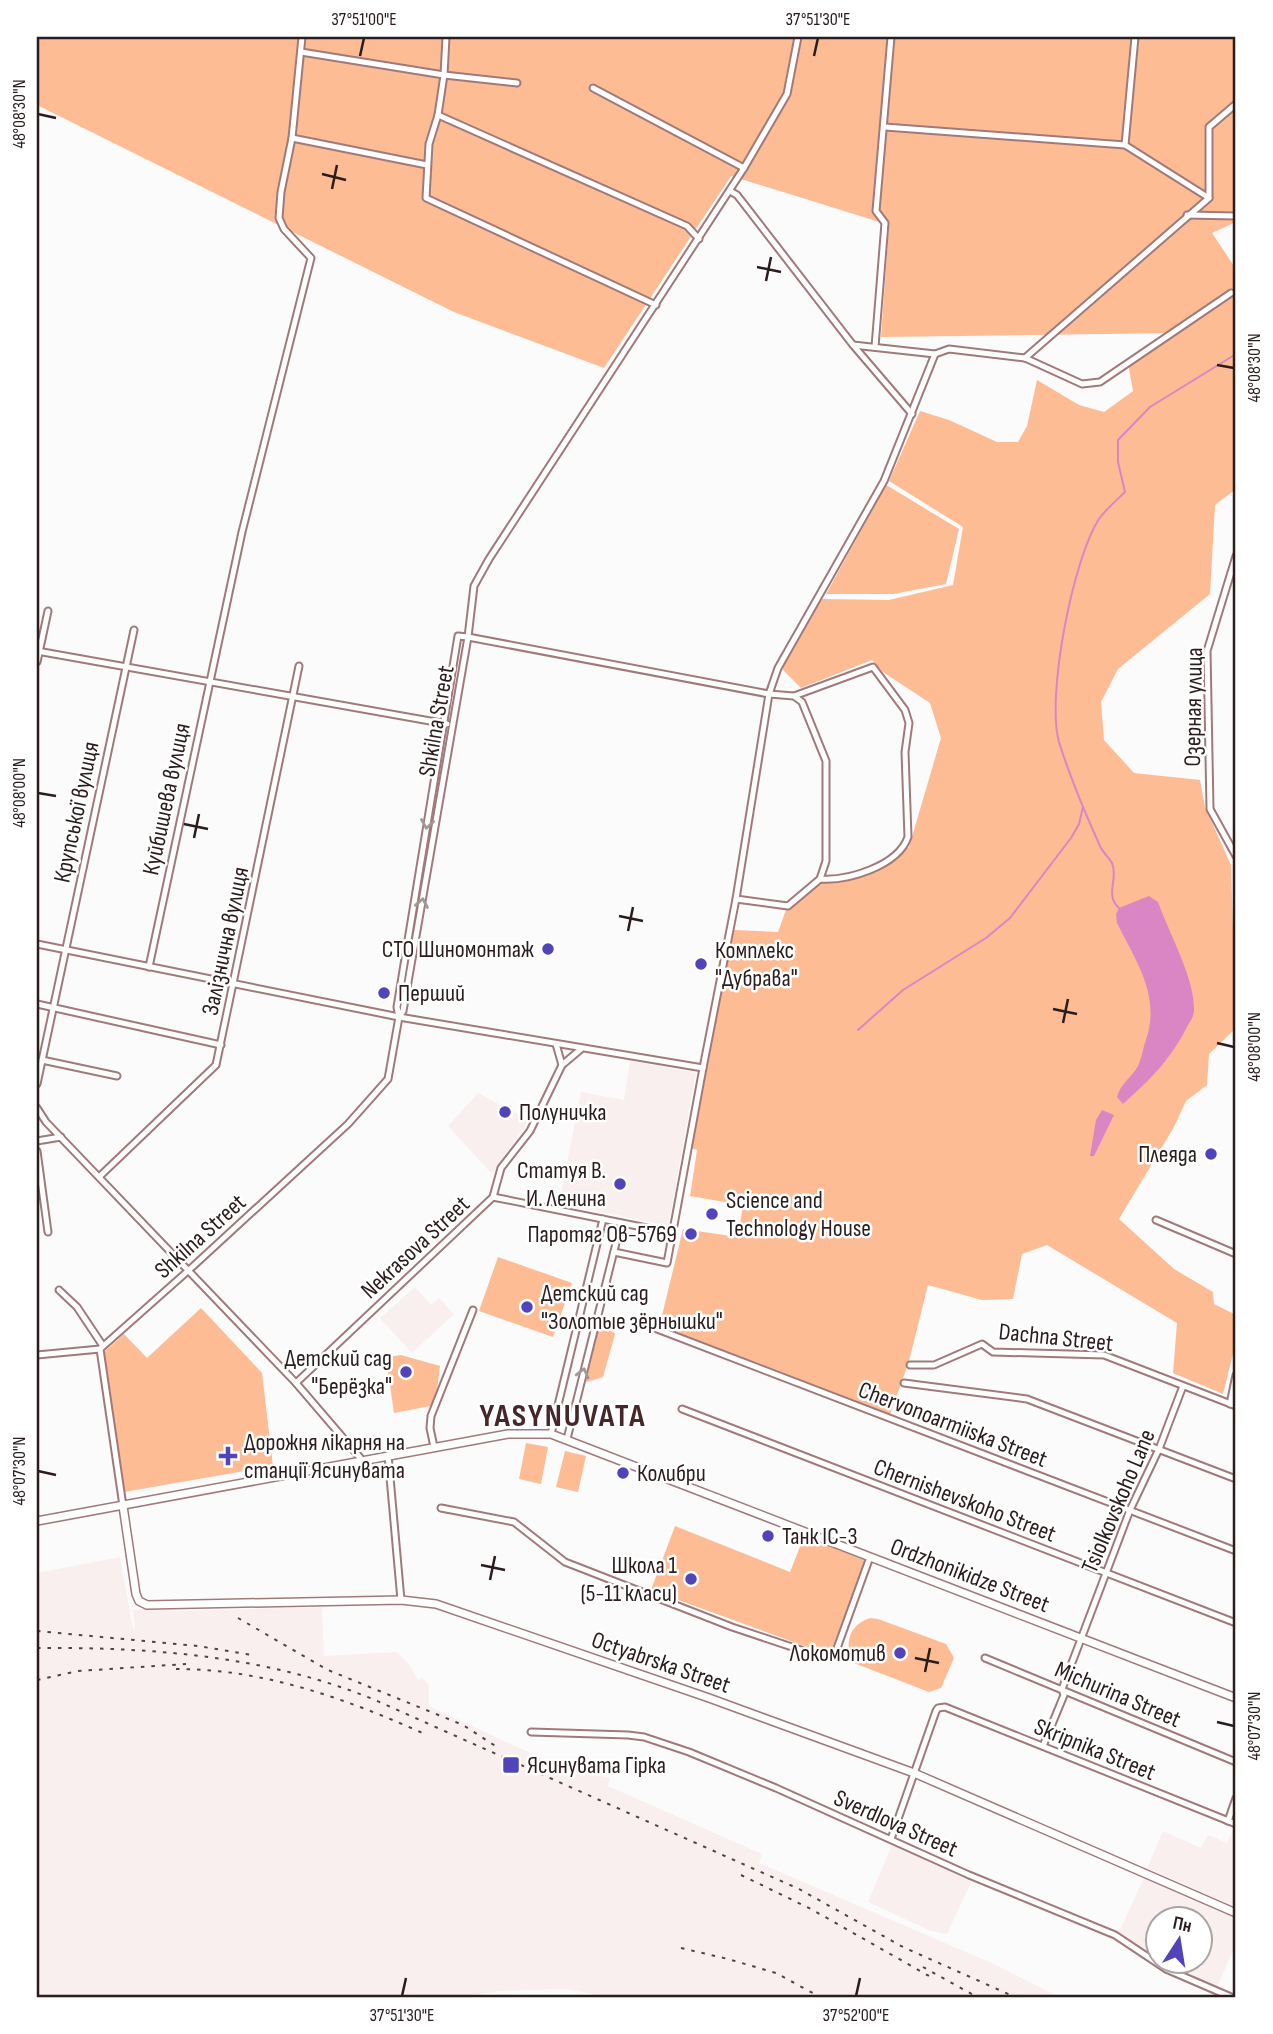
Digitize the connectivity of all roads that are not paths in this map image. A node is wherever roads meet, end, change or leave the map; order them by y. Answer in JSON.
{"nodes":[{"id":1,"x":302,"y":37,"type":"edge"},
{"id":2,"x":446,"y":37,"type":"edge"},
{"id":3,"x":799,"y":37,"type":"edge"},
{"id":4,"x":891,"y":37,"type":"edge"},
{"id":5,"x":1135,"y":37,"type":"edge"},
{"id":6,"x":301,"y":52,"type":"junction"},
{"id":7,"x":444,"y":75,"type":"junction"},
{"id":8,"x":517,"y":83,"type":"dead end"},
{"id":9,"x":593,"y":89,"type":"dead end"},
{"id":10,"x":1236,"y":104,"type":"edge"},
{"id":11,"x":438,"y":115,"type":"junction"},
{"id":12,"x":884,"y":127,"type":"junction"},
{"id":13,"x":292,"y":138,"type":"junction"},
{"id":14,"x":1125,"y":145,"type":"junction"},
{"id":15,"x":427,"y":165,"type":"junction"},
{"id":16,"x":744,"y":169,"type":"junction"},
{"id":17,"x":730,"y":191,"type":"junction"},
{"id":18,"x":1209,"y":198,"type":"junction"},
{"id":19,"x":1187,"y":215,"type":"junction"},
{"id":20,"x":1236,"y":216,"type":"edge"},
{"id":21,"x":699,"y":239,"type":"junction"},
{"id":22,"x":1231,"y":293,"type":"dead end"},
{"id":23,"x":656,"y":305,"type":"junction"},
{"id":24,"x":853,"y":345,"type":"junction"},
{"id":25,"x":874,"y":347,"type":"junction"},
{"id":26,"x":935,"y":354,"type":"junction"},
{"id":27,"x":1025,"y":358,"type":"junction"},
{"id":28,"x":912,"y":414,"type":"junction"},
{"id":29,"x":1236,"y":556,"type":"edge"},
{"id":30,"x":48,"y":611,"type":"dead end"},
{"id":31,"x":134,"y":630,"type":"dead end"},
{"id":32,"x":468,"y":637,"type":"junction"},
{"id":33,"x":38,"y":651,"type":"edge"},
{"id":34,"x":37,"y":662,"type":"edge"},
{"id":35,"x":299,"y":666,"type":"dead end"},
{"id":36,"x":126,"y":667,"type":"junction"},
{"id":37,"x":209,"y":681,"type":"junction"},
{"id":38,"x":769,"y":694,"type":"junction"},
{"id":39,"x":293,"y":696,"type":"junction"},
{"id":40,"x":794,"y":696,"type":"junction"},
{"id":41,"x":444,"y":723,"type":"junction"},
{"id":42,"x":453,"y":725,"type":"junction"},
{"id":43,"x":1236,"y":856,"type":"edge"},
{"id":44,"x":820,"y":879,"type":"junction"},
{"id":45,"x":736,"y":899,"type":"junction"},
{"id":46,"x":37,"y":944,"type":"edge"},
{"id":47,"x":64,"y":950,"type":"junction"},
{"id":48,"x":149,"y":967,"type":"junction"},
{"id":49,"x":234,"y":984,"type":"junction"},
{"id":50,"x":37,"y":1004,"type":"edge"},
{"id":51,"x":52,"y":1008,"type":"junction"},
{"id":52,"x":399,"y":1017,"type":"junction"},
{"id":53,"x":556,"y":1044,"type":"junction"},
{"id":54,"x":221,"y":1045,"type":"junction"},
{"id":55,"x":582,"y":1049,"type":"junction"},
{"id":56,"x":40,"y":1061,"type":"edge"},
{"id":57,"x":562,"y":1065,"type":"junction"},
{"id":58,"x":703,"y":1068,"type":"junction"},
{"id":59,"x":117,"y":1076,"type":"dead end"},
{"id":60,"x":37,"y":1084,"type":"edge"},
{"id":61,"x":37,"y":1108,"type":"edge"},
{"id":62,"x":61,"y":1137,"type":"junction"},
{"id":63,"x":37,"y":1141,"type":"edge"},
{"id":64,"x":37,"y":1151,"type":"edge"},
{"id":65,"x":99,"y":1177,"type":"junction"},
{"id":66,"x":493,"y":1197,"type":"junction"},
{"id":67,"x":603,"y":1219,"type":"junction"},
{"id":68,"x":1156,"y":1220,"type":"dead end"},
{"id":69,"x":621,"y":1223,"type":"junction"},
{"id":70,"x":48,"y":1232,"type":"dead end"},
{"id":71,"x":672,"y":1233,"type":"junction"},
{"id":72,"x":614,"y":1252,"type":"junction"},
{"id":73,"x":1236,"y":1254,"type":"edge"},
{"id":74,"x":189,"y":1270,"type":"junction"},
{"id":75,"x":59,"y":1290,"type":"dead end"},
{"id":76,"x":473,"y":1310,"type":"dead end"},
{"id":77,"x":657,"y":1329,"type":"dead end"},
{"id":78,"x":102,"y":1347,"type":"junction"},
{"id":79,"x":37,"y":1354,"type":"edge"},
{"id":80,"x":910,"y":1365,"type":"dead end"},
{"id":81,"x":1236,"y":1375,"type":"edge"},
{"id":82,"x":296,"y":1383,"type":"junction"},
{"id":83,"x":904,"y":1383,"type":"dead end"},
{"id":84,"x":1183,"y":1386,"type":"junction"},
{"id":85,"x":1233,"y":1405,"type":"edge"},
{"id":86,"x":682,"y":1409,"type":"dead end"},
{"id":87,"x":551,"y":1434,"type":"junction"},
{"id":88,"x":567,"y":1439,"type":"junction"},
{"id":89,"x":434,"y":1447,"type":"junction"},
{"id":90,"x":1159,"y":1449,"type":"junction"},
{"id":91,"x":388,"y":1455,"type":"junction"},
{"id":92,"x":362,"y":1460,"type":"junction"},
{"id":93,"x":1236,"y":1479,"type":"edge"},
{"id":94,"x":123,"y":1506,"type":"junction"},
{"id":95,"x":441,"y":1508,"type":"dead end"},
{"id":96,"x":1130,"y":1510,"type":"junction"},
{"id":97,"x":37,"y":1521,"type":"edge"},
{"id":98,"x":1236,"y":1551,"type":"edge"},
{"id":99,"x":870,"y":1557,"type":"junction"},
{"id":100,"x":1106,"y":1573,"type":"junction"},
{"id":101,"x":401,"y":1600,"type":"junction"},
{"id":102,"x":1236,"y":1623,"type":"edge"},
{"id":103,"x":1081,"y":1638,"type":"junction"},
{"id":104,"x":985,"y":1658,"type":"dead end"},
{"id":105,"x":1062,"y":1689,"type":"junction"},
{"id":106,"x":1236,"y":1698,"type":"edge"},
{"id":107,"x":531,"y":1732,"type":"dead end"},
{"id":108,"x":1044,"y":1746,"type":"junction"},
{"id":109,"x":1236,"y":1762,"type":"edge"},
{"id":110,"x":914,"y":1773,"type":"junction"},
{"id":111,"x":1236,"y":1798,"type":"edge"},
{"id":112,"x":1228,"y":1821,"type":"junction"},
{"id":113,"x":1236,"y":1824,"type":"edge"},
{"id":114,"x":891,"y":1839,"type":"junction"},
{"id":115,"x":1236,"y":1913,"type":"edge"},
{"id":116,"x":1231,"y":1997,"type":"edge"}],
"edges":[{"from":1,"to":6,"type":"street"},
{"from":2,"to":7,"type":"street"},
{"from":3,"to":16,"type":"street","name":"Shkilna Street"},
{"from":4,"to":12,"type":"street"},
{"from":5,"to":14,"type":"street"},
{"from":6,"to":7,"type":"street"},
{"from":6,"to":13,"type":"street"},
{"from":7,"to":8,"type":"street"},
{"from":7,"to":11,"type":"street"},
{"from":9,"to":16,"type":"street"},
{"from":10,"to":18,"type":"street"},
{"from":11,"to":15,"type":"street"},
{"from":11,"to":21,"type":"street"},
{"from":12,"to":14,"type":"street"},
{"from":12,"to":25,"type":"street"},
{"from":13,"to":15,"type":"street"},
{"from":13,"to":37,"type":"street","name":"Куйбишева вулиця"},
{"from":14,"to":18,"type":"street"},
{"from":15,"to":23,"type":"street"},
{"from":16,"to":17,"type":"street","name":"Shkilna Street"},
{"from":17,"to":21,"type":"street","name":"Shkilna Street"},
{"from":17,"to":24,"type":"street"},
{"from":18,"to":19,"type":"street"},
{"from":19,"to":20,"type":"street"},
{"from":19,"to":27,"type":"street"},
{"from":21,"to":23,"type":"street","name":"Shkilna Street"},
{"from":22,"to":27,"type":"street"},
{"from":23,"to":32,"type":"street","name":"Shkilna Street"},
{"from":24,"to":25,"type":"street"},
{"from":24,"to":28,"type":"street"},
{"from":25,"to":26,"type":"street"},
{"from":26,"to":27,"type":"street"},
{"from":26,"to":28,"type":"street"},
{"from":28,"to":38,"type":"street"},
{"from":29,"to":43,"type":"street","name":"Озерная улица"},
{"from":30,"to":33,"type":"street"},
{"from":31,"to":36,"type":"street","name":"Крупської вулиця"},
{"from":32,"to":38,"type":"street"},
{"from":32,"to":41,"type":"street","name":"Shkilna Street"},
{"from":32,"to":42,"type":"street","name":"Shkilna Street"},
{"from":33,"to":34,"type":"street"},
{"from":33,"to":36,"type":"street"},
{"from":35,"to":39,"type":"street","name":"Залізнична вулиця"},
{"from":36,"to":37,"type":"street"},
{"from":36,"to":47,"type":"street","name":"Крупської вулиця"},
{"from":37,"to":39,"type":"street"},
{"from":37,"to":48,"type":"street","name":"Куйбишева вулиця"},
{"from":38,"to":40,"type":"street"},
{"from":38,"to":45,"type":"street"},
{"from":39,"to":41,"type":"street"},
{"from":39,"to":49,"type":"street","name":"Залізнична вулиця"},
{"from":40,"to":44,"type":"street"},
{"from":40,"to":44,"type":"street"},
{"from":41,"to":42,"type":"street"},
{"from":41,"to":52,"type":"street","name":"Shkilna Street","one_way":true},
{"from":52,"to":42,"type":"street","name":"Shkilna Street","one_way":true},
{"from":44,"to":45,"type":"street"},
{"from":45,"to":58,"type":"street"},
{"from":46,"to":47,"type":"street"},
{"from":47,"to":48,"type":"street"},
{"from":47,"to":51,"type":"street","name":"Крупської вулиця"},
{"from":48,"to":49,"type":"street"},
{"from":49,"to":52,"type":"street"},
{"from":49,"to":54,"type":"street","name":"Залізнична вулиця"},
{"from":50,"to":51,"type":"street"},
{"from":51,"to":54,"type":"street"},
{"from":51,"to":56,"type":"street","name":"Крупської вулиця"},
{"from":52,"to":53,"type":"street"},
{"from":52,"to":74,"type":"street","name":"Shkilna Street"},
{"from":53,"to":55,"type":"street"},
{"from":53,"to":57,"type":"street"},
{"from":54,"to":65,"type":"street","name":"Залізнична вулиця"},
{"from":55,"to":57,"type":"street"},
{"from":55,"to":58,"type":"street"},
{"from":56,"to":59,"type":"street"},
{"from":56,"to":60,"type":"street","name":"Крупської вулиця"},
{"from":57,"to":66,"type":"street","name":"Nekrasova Street"},
{"from":58,"to":71,"type":"street"},
{"from":61,"to":62,"type":"street"},
{"from":62,"to":63,"type":"street"},
{"from":62,"to":65,"type":"street"},
{"from":64,"to":70,"type":"street"},
{"from":65,"to":74,"type":"street"},
{"from":66,"to":67,"type":"street"},
{"from":66,"to":82,"type":"street","name":"Nekrasova Street"},
{"from":67,"to":69,"type":"street"},
{"from":67,"to":87,"type":"street"},
{"from":68,"to":73,"type":"street"},
{"from":69,"to":71,"type":"street"},
{"from":69,"to":72,"type":"street"},
{"from":71,"to":72,"type":"street"},
{"from":88,"to":72,"type":"street","one_way":true},
{"from":74,"to":78,"type":"street","name":"Shkilna Street"},
{"from":74,"to":82,"type":"street"},
{"from":75,"to":78,"type":"street"},
{"from":76,"to":89,"type":"street"},
{"from":77,"to":96,"type":"street","name":"Chervonoarmiiska Street"},
{"from":78,"to":79,"type":"street"},
{"from":78,"to":94,"type":"street"},
{"from":80,"to":84,"type":"street","name":"Dachna Street"},
{"from":81,"to":85,"type":"street"},
{"from":82,"to":92,"type":"street"},
{"from":83,"to":90,"type":"street"},
{"from":84,"to":85,"type":"street","name":"Dachna Street"},
{"from":84,"to":90,"type":"street","name":"Tsiolkovskoho Lane"},
{"from":86,"to":100,"type":"street","name":"Chernishevskoho Street"},
{"from":87,"to":88,"type":"main road","name":"Ordzhonikidze Street"},
{"from":87,"to":89,"type":"main road","name":"Ordzhonikidze Street"},
{"from":88,"to":99,"type":"main road","name":"Ordzhonikidze Street"},
{"from":89,"to":91,"type":"main road","name":"Ordzhonikidze Street"},
{"from":90,"to":93,"type":"street"},
{"from":90,"to":96,"type":"street","name":"Tsiolkovskoho Lane"},
{"from":91,"to":92,"type":"main road","name":"Ordzhonikidze Street"},
{"from":91,"to":101,"type":"street"},
{"from":92,"to":94,"type":"main road","name":"Ordzhonikidze Street"},
{"from":94,"to":97,"type":"main road","name":"Ordzhonikidze Street"},
{"from":94,"to":101,"type":"main road","name":"Octyabrska Street"},
{"from":95,"to":99,"type":"street"},
{"from":96,"to":98,"type":"street","name":"Chervonoarmiiska Street"},
{"from":96,"to":100,"type":"street","name":"Tsiolkovskoho Lane"},
{"from":99,"to":103,"type":"main road","name":"Ordzhonikidze Street"},
{"from":100,"to":102,"type":"street","name":"Chernishevskoho Street"},
{"from":100,"to":103,"type":"street","name":"Tsiolkovskoho Lane"},
{"from":101,"to":110,"type":"main road","name":"Octyabrska Street"},
{"from":103,"to":105,"type":"street","name":"Tsiolkovskoho Lane"},
{"from":103,"to":106,"type":"main road","name":"Ordzhonikidze Street"},
{"from":104,"to":105,"type":"street","name":"Michurina Street"},
{"from":105,"to":108,"type":"street","name":"Tsiolkovskoho Lane"},
{"from":105,"to":109,"type":"street","name":"Michurina Street"},
{"from":107,"to":114,"type":"street","name":"Sverdlova Street"},
{"from":108,"to":110,"type":"street","name":"Skripnika Street"},
{"from":108,"to":112,"type":"street","name":"Skripnika Street"},
{"from":110,"to":114,"type":"street"},
{"from":110,"to":115,"type":"main road","name":"Octyabrska Street"},
{"from":111,"to":112,"type":"street"},
{"from":112,"to":113,"type":"street","name":"Skripnika Street"},
{"from":114,"to":116,"type":"street","name":"Sverdlova Street"}]}
